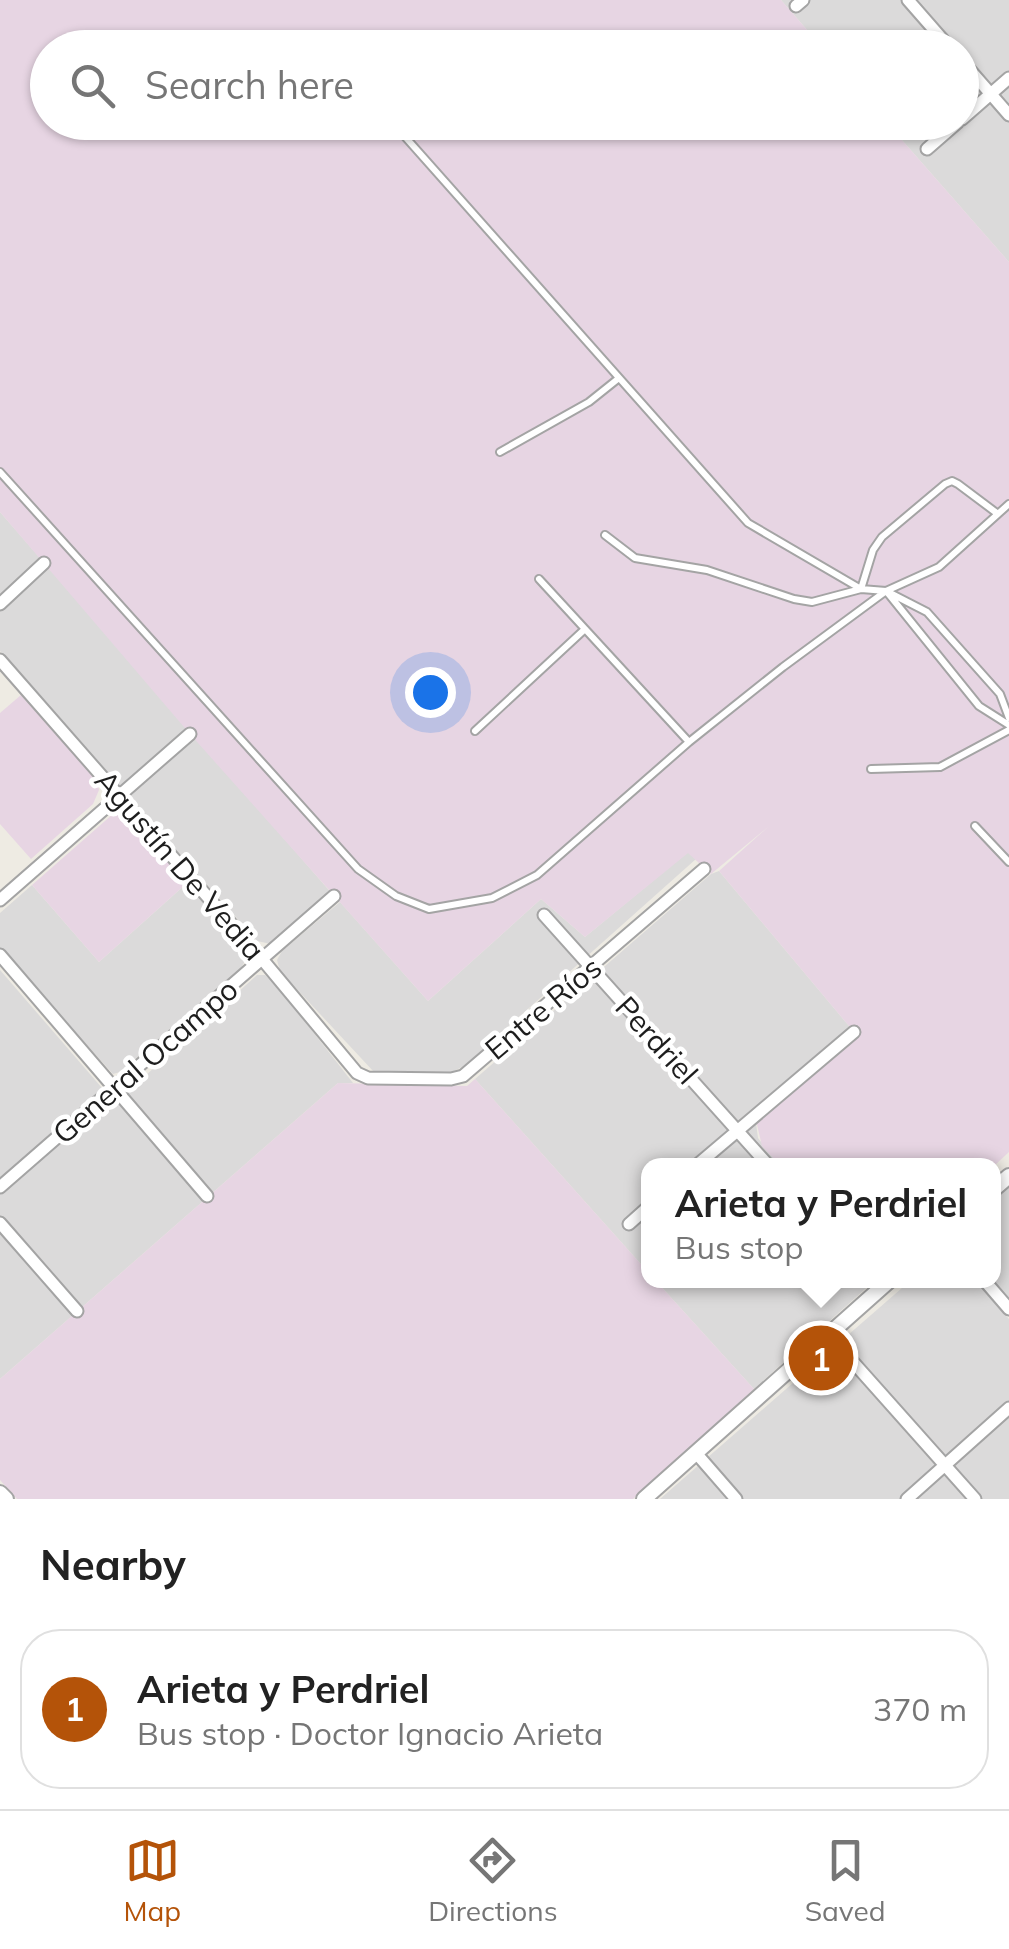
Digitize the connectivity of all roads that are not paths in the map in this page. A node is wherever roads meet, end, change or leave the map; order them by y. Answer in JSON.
{"nodes":[{"id":1,"x":908,"y":0,"type":"edge"},
{"id":2,"x":934,"y":30,"type":"edge"},
{"id":3,"x":1009,"y":78,"type":"edge"},
{"id":4,"x":979,"y":80,"type":"edge"},
{"id":5,"x":991,"y":94,"type":"junction"},
{"id":6,"x":979,"y":104,"type":"edge"},
{"id":7,"x":1009,"y":115,"type":"edge"},
{"id":8,"x":408,"y":140,"type":"edge"},
{"id":9,"x":938,"y":140,"type":"edge"},
{"id":10,"x":926,"y":150,"type":"dead end"},
{"id":11,"x":620,"y":378,"type":"junction"},
{"id":12,"x":500,"y":452,"type":"dead end"},
{"id":13,"x":0,"y":472,"type":"edge"},
{"id":14,"x":1009,"y":504,"type":"edge"},
{"id":15,"x":998,"y":514,"type":"junction"},
{"id":16,"x":605,"y":535,"type":"dead end"},
{"id":17,"x":44,"y":563,"type":"dead end"},
{"id":18,"x":539,"y":579,"type":"dead end"},
{"id":19,"x":860,"y":589,"type":"junction"},
{"id":20,"x":886,"y":591,"type":"junction"},
{"id":21,"x":0,"y":604,"type":"edge"},
{"id":22,"x":586,"y":630,"type":"junction"},
{"id":23,"x":0,"y":660,"type":"edge"},
{"id":24,"x":1009,"y":724,"type":"edge"},
{"id":25,"x":475,"y":731,"type":"dead end"},
{"id":26,"x":190,"y":734,"type":"dead end"},
{"id":27,"x":689,"y":742,"type":"junction"},
{"id":28,"x":871,"y":769,"type":"dead end"},
{"id":29,"x":120,"y":796,"type":"junction"},
{"id":30,"x":975,"y":826,"type":"dead end"},
{"id":31,"x":1009,"y":862,"type":"edge"},
{"id":32,"x":704,"y":869,"type":"dead end"},
{"id":33,"x":334,"y":896,"type":"dead end"},
{"id":34,"x":0,"y":900,"type":"edge"},
{"id":35,"x":544,"y":915,"type":"dead end"},
{"id":36,"x":0,"y":954,"type":"edge"},
{"id":37,"x":262,"y":959,"type":"junction"},
{"id":38,"x":592,"y":967,"type":"junction"},
{"id":39,"x":854,"y":1032,"type":"dead end"},
{"id":40,"x":357,"y":1072,"type":"joint"},
{"id":41,"x":115,"y":1086,"type":"junction"},
{"id":42,"x":738,"y":1130,"type":"junction"},
{"id":43,"x":705,"y":1158,"type":"edge"},
{"id":44,"x":762,"y":1158,"type":"edge"},
{"id":45,"x":0,"y":1187,"type":"edge"},
{"id":46,"x":208,"y":1196,"type":"dead end"},
{"id":47,"x":641,"y":1213,"type":"edge"},
{"id":48,"x":0,"y":1223,"type":"edge"},
{"id":49,"x":629,"y":1224,"type":"dead end"},
{"id":50,"x":876,"y":1288,"type":"edge"},
{"id":51,"x":991,"y":1288,"type":"edge"},
{"id":52,"x":1009,"y":1309,"type":"edge"},
{"id":53,"x":77,"y":1311,"type":"dead end"},
{"id":54,"x":829,"y":1335,"type":"junction"},
{"id":55,"x":1009,"y":1408,"type":"edge"},
{"id":56,"x":696,"y":1453,"type":"junction"},
{"id":57,"x":945,"y":1464,"type":"junction"},
{"id":58,"x":0,"y":1492,"type":"edge"},
{"id":59,"x":6,"y":1499,"type":"edge"},
{"id":60,"x":644,"y":1499,"type":"edge"},
{"id":61,"x":736,"y":1499,"type":"edge"},
{"id":62,"x":907,"y":1499,"type":"edge"},
{"id":63,"x":976,"y":1499,"type":"edge"}],
"edges":[{"from":1,"to":2,"type":"street"},
{"from":3,"to":5,"type":"street"},
{"from":4,"to":5,"type":"street"},
{"from":5,"to":6,"type":"street"},
{"from":5,"to":7,"type":"street"},
{"from":8,"to":11,"type":"lane"},
{"from":9,"to":10,"type":"street"},
{"from":11,"to":12,"type":"lane"},
{"from":11,"to":19,"type":"lane"},
{"from":13,"to":27,"type":"lane"},
{"from":14,"to":15,"type":"lane"},
{"from":15,"to":19,"type":"lane"},
{"from":15,"to":20,"type":"lane"},
{"from":16,"to":19,"type":"lane"},
{"from":17,"to":21,"type":"street"},
{"from":18,"to":22,"type":"lane"},
{"from":19,"to":20,"type":"lane"},
{"from":20,"to":24,"type":"lane"},
{"from":20,"to":24,"type":"lane"},
{"from":20,"to":27,"type":"lane"},
{"from":22,"to":25,"type":"lane"},
{"from":22,"to":27,"type":"lane"},
{"from":23,"to":29,"type":"street","name":"Agustín De Vedia"},
{"from":24,"to":28,"type":"lane"},
{"from":26,"to":29,"type":"street"},
{"from":29,"to":34,"type":"street"},
{"from":29,"to":37,"type":"street","name":"Agustín De Vedia"},
{"from":30,"to":31,"type":"lane"},
{"from":32,"to":38,"type":"street","name":"Entre Ríos"},
{"from":33,"to":37,"type":"street","name":"General Ocampo"},
{"from":35,"to":38,"type":"street","name":"Perdriel"},
{"from":36,"to":41,"type":"street"},
{"from":37,"to":40,"type":"street","name":"Agustín De Vedia"},
{"from":37,"to":41,"type":"street","name":"General Ocampo"},
{"from":38,"to":40,"type":"street","name":"Entre Ríos"},
{"from":38,"to":42,"type":"street","name":"Perdriel"},
{"from":39,"to":42,"type":"street"},
{"from":41,"to":45,"type":"street","name":"General Ocampo"},
{"from":41,"to":46,"type":"street"},
{"from":42,"to":43,"type":"street"},
{"from":42,"to":44,"type":"street","name":"Perdriel"},
{"from":47,"to":49,"type":"street"},
{"from":48,"to":53,"type":"street"},
{"from":50,"to":54,"type":"street"},
{"from":51,"to":52,"type":"street"},
{"from":54,"to":56,"type":"street"},
{"from":54,"to":57,"type":"street"},
{"from":55,"to":57,"type":"street"},
{"from":56,"to":60,"type":"street"},
{"from":56,"to":61,"type":"street"},
{"from":57,"to":62,"type":"street"},
{"from":57,"to":63,"type":"street"},
{"from":58,"to":59,"type":"street"}]}
